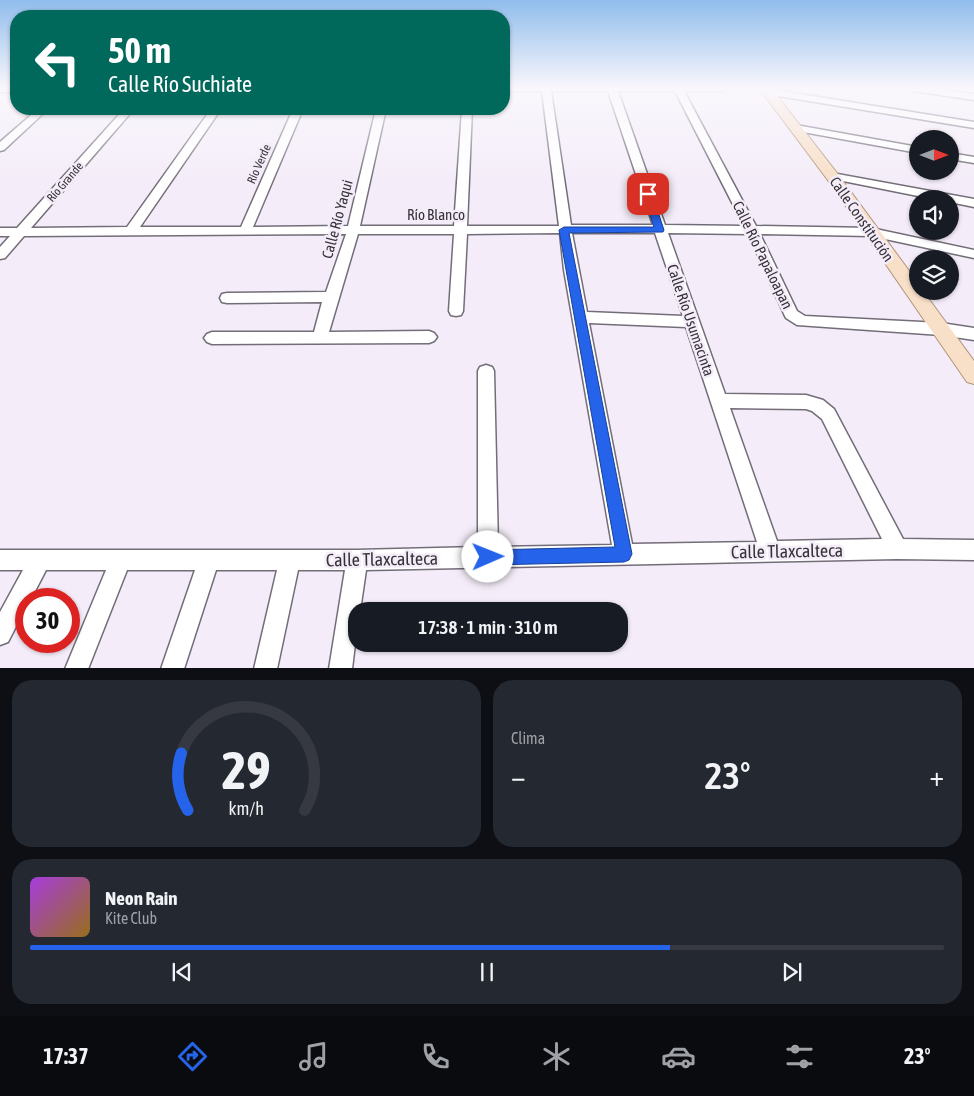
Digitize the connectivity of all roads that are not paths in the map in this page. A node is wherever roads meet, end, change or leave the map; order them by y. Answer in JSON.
{"nodes":[{"id":1,"x":32,"y":119,"type":"edge"},
{"id":2,"x":120,"y":119,"type":"edge"},
{"id":3,"x":209,"y":119,"type":"edge"},
{"id":4,"x":294,"y":119,"type":"edge"},
{"id":5,"x":379,"y":119,"type":"edge"},
{"id":6,"x":466,"y":119,"type":"edge"},
{"id":7,"x":550,"y":119,"type":"edge"},
{"id":8,"x":623,"y":119,"type":"edge"},
{"id":9,"x":694,"y":119,"type":"edge"},
{"id":10,"x":789,"y":119,"type":"edge"},
{"id":11,"x":940,"y":119,"type":"edge"},
{"id":12,"x":974,"y":125,"type":"edge"},
{"id":13,"x":796,"y":128,"type":"junction"},
{"id":14,"x":0,"y":148,"type":"edge"},
{"id":15,"x":909,"y":148,"type":"edge"},
{"id":16,"x":959,"y":158,"type":"edge"},
{"id":17,"x":974,"y":160,"type":"edge"},
{"id":18,"x":832,"y":176,"type":"junction"},
{"id":19,"x":974,"y":203,"type":"edge"},
{"id":20,"x":564,"y":230,"type":"junction"},
{"id":21,"x":660,"y":230,"type":"junction"},
{"id":22,"x":752,"y":230,"type":"junction"},
{"id":23,"x":131,"y":231,"type":"junction"},
{"id":24,"x":245,"y":231,"type":"junction"},
{"id":25,"x":354,"y":231,"type":"junction"},
{"id":26,"x":461,"y":231,"type":"junction"},
{"id":27,"x":0,"y":232,"type":"edge"},
{"id":28,"x":21,"y":232,"type":"junction"},
{"id":29,"x":871,"y":232,"type":"junction"},
{"id":30,"x":974,"y":254,"type":"edge"},
{"id":31,"x":0,"y":255,"type":"edge"},
{"id":32,"x":330,"y":297,"type":"junction"},
{"id":33,"x":227,"y":298,"type":"dead end"},
{"id":34,"x":456,"y":311,"type":"dead end"},
{"id":35,"x":581,"y":317,"type":"junction"},
{"id":36,"x":691,"y":322,"type":"junction"},
{"id":37,"x":941,"y":329,"type":"junction"},
{"id":38,"x":974,"y":334,"type":"edge"},
{"id":39,"x":320,"y":336,"type":"junction"},
{"id":40,"x":429,"y":336,"type":"dead end"},
{"id":41,"x":212,"y":338,"type":"dead end"},
{"id":42,"x":486,"y":372,"type":"dead end"},
{"id":43,"x":974,"y":376,"type":"edge"},
{"id":44,"x":719,"y":401,"type":"junction"},
{"id":45,"x":897,"y":548,"type":"junction"},
{"id":46,"x":974,"y":550,"type":"edge"},
{"id":47,"x":770,"y":551,"type":"junction"},
{"id":48,"x":624,"y":554,"type":"junction"},
{"id":49,"x":488,"y":557,"type":"junction"},
{"id":50,"x":0,"y":560,"type":"edge"},
{"id":51,"x":40,"y":560,"type":"junction"},
{"id":52,"x":121,"y":560,"type":"junction"},
{"id":53,"x":209,"y":560,"type":"junction"},
{"id":54,"x":290,"y":560,"type":"junction"},
{"id":55,"x":357,"y":560,"type":"junction"},
{"id":56,"x":0,"y":634,"type":"edge"},
{"id":57,"x":76,"y":668,"type":"edge"},
{"id":58,"x":172,"y":668,"type":"edge"},
{"id":59,"x":265,"y":668,"type":"edge"},
{"id":60,"x":340,"y":668,"type":"edge"}],
"edges":[{"from":1,"to":14,"type":"street"},
{"from":2,"to":28,"type":"street","name":"Río Grande"},
{"from":3,"to":23,"type":"street"},
{"from":4,"to":24,"type":"street","name":"Río Verde"},
{"from":5,"to":25,"type":"street","name":"Calle Río Yaqui"},
{"from":6,"to":26,"type":"street"},
{"from":7,"to":20,"type":"street"},
{"from":8,"to":21,"type":"street","name":"Calle Río Usumacinta"},
{"from":9,"to":22,"type":"street","name":"Calle Río Papaloapan"},
{"from":10,"to":13,"type":"main road","name":"Calle Constitución"},
{"from":11,"to":12,"type":"street"},
{"from":13,"to":15,"type":"street"},
{"from":13,"to":18,"type":"main road","name":"Calle Constitución"},
{"from":16,"to":17,"type":"street"},
{"from":18,"to":19,"type":"street"},
{"from":18,"to":29,"type":"main road","name":"Calle Constitución"},
{"from":20,"to":21,"type":"street","name":"Río Blanco"},
{"from":20,"to":26,"type":"street","name":"Río Blanco"},
{"from":20,"to":35,"type":"street"},
{"from":21,"to":22,"type":"street","name":"Río Blanco"},
{"from":21,"to":36,"type":"street","name":"Calle Río Usumacinta"},
{"from":22,"to":29,"type":"street","name":"Río Blanco"},
{"from":22,"to":37,"type":"street","name":"Calle Río Papaloapan"},
{"from":23,"to":24,"type":"street","name":"Río Blanco"},
{"from":23,"to":28,"type":"street","name":"Río Blanco"},
{"from":24,"to":25,"type":"street","name":"Río Blanco"},
{"from":25,"to":26,"type":"street","name":"Río Blanco"},
{"from":25,"to":32,"type":"street","name":"Calle Río Yaqui"},
{"from":26,"to":34,"type":"street"},
{"from":27,"to":28,"type":"street","name":"Río Blanco"},
{"from":28,"to":31,"type":"street","name":"Río Grande"},
{"from":29,"to":30,"type":"street","name":"Río Blanco"},
{"from":29,"to":37,"type":"main road","name":"Calle Constitución"},
{"from":32,"to":33,"type":"street"},
{"from":32,"to":39,"type":"street","name":"Calle Río Yaqui"},
{"from":35,"to":36,"type":"street"},
{"from":35,"to":48,"type":"street"},
{"from":36,"to":44,"type":"street","name":"Calle Río Usumacinta"},
{"from":37,"to":38,"type":"street"},
{"from":37,"to":43,"type":"main road","name":"Calle Constitución"},
{"from":39,"to":40,"type":"street"},
{"from":39,"to":41,"type":"street"},
{"from":42,"to":49,"type":"street"},
{"from":44,"to":45,"type":"street"},
{"from":44,"to":47,"type":"street","name":"Calle Río Usumacinta"},
{"from":45,"to":46,"type":"street","name":"Calle Tlaxcalteca"},
{"from":45,"to":47,"type":"street","name":"Calle Tlaxcalteca"},
{"from":47,"to":48,"type":"street","name":"Calle Tlaxcalteca"},
{"from":48,"to":49,"type":"street","name":"Calle Tlaxcalteca"},
{"from":49,"to":55,"type":"street","name":"Calle Tlaxcalteca"},
{"from":50,"to":51,"type":"street","name":"Calle Tlaxcalteca"},
{"from":51,"to":52,"type":"street","name":"Calle Tlaxcalteca"},
{"from":51,"to":56,"type":"street"},
{"from":52,"to":53,"type":"street","name":"Calle Tlaxcalteca"},
{"from":52,"to":57,"type":"street"},
{"from":53,"to":54,"type":"street","name":"Calle Tlaxcalteca"},
{"from":53,"to":58,"type":"street"},
{"from":54,"to":55,"type":"street","name":"Calle Tlaxcalteca"},
{"from":54,"to":59,"type":"street"},
{"from":55,"to":60,"type":"street"}]}
